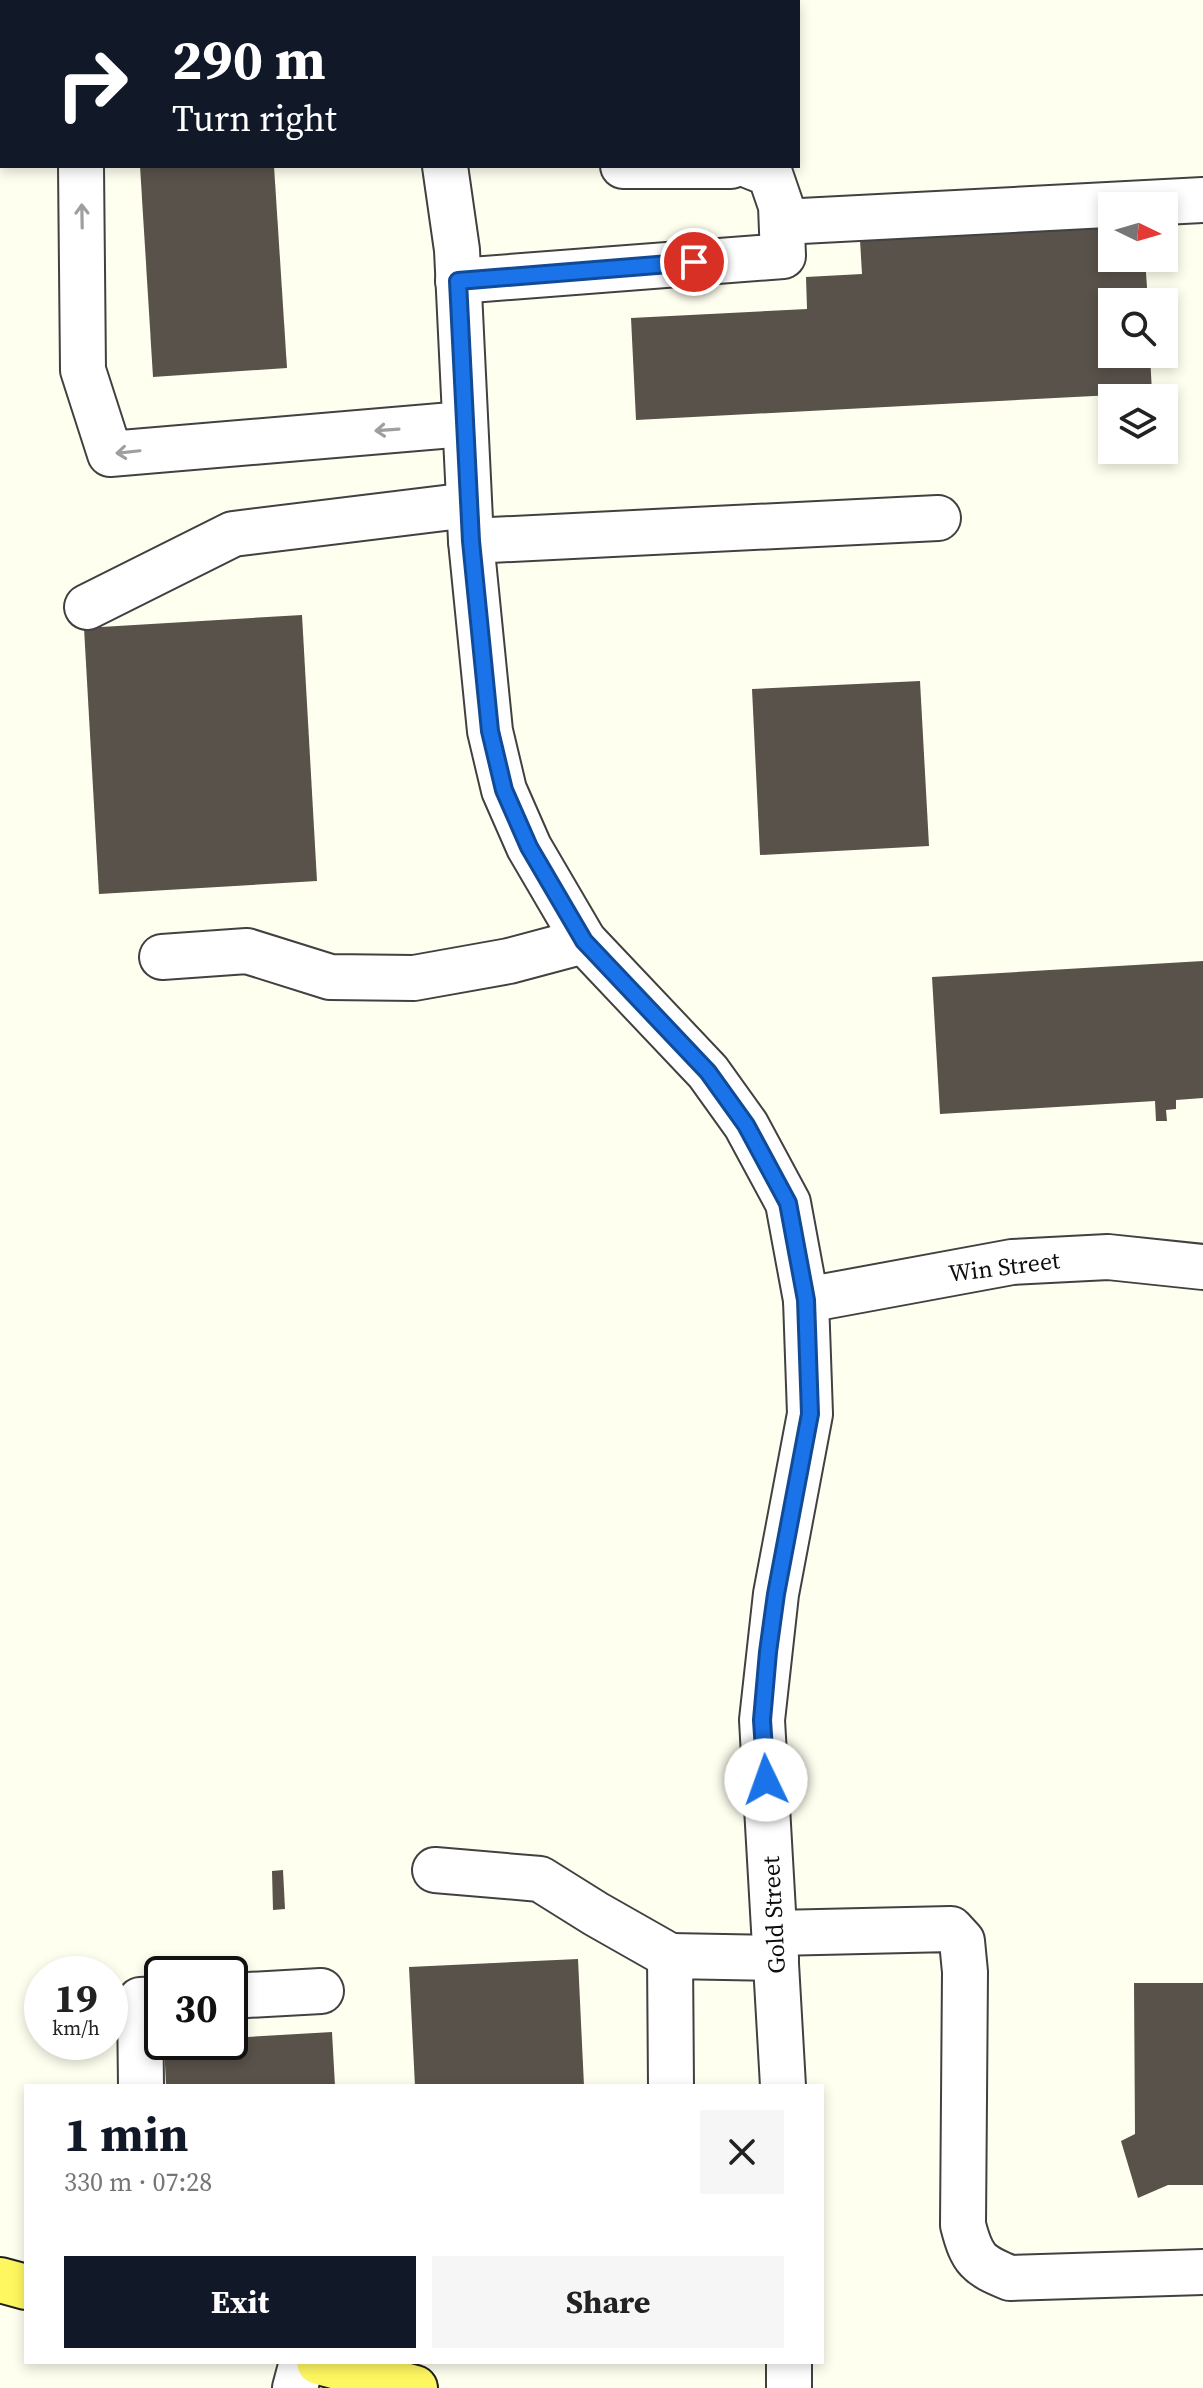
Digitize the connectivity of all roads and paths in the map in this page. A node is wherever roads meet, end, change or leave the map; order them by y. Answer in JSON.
{"nodes":[{"id":1,"x":81,"y":168,"type":"edge"},
{"id":2,"x":445,"y":168,"type":"edge"},
{"id":3,"x":755,"y":168,"type":"edge"},
{"id":4,"x":1203,"y":200,"type":"edge"},
{"id":5,"x":782,"y":222,"type":"junction"},
{"id":6,"x":458,"y":281,"type":"junction"},
{"id":7,"x":464,"y":424,"type":"junction"},
{"id":8,"x":938,"y":518,"type":"dead end"},
{"id":9,"x":470,"y":523,"type":"junction"},
{"id":10,"x":87,"y":607,"type":"dead end"},
{"id":11,"x":584,"y":941,"type":"junction"},
{"id":12,"x":162,"y":957,"type":"dead end"},
{"id":13,"x":1203,"y":1267,"type":"edge"},
{"id":14,"x":806,"y":1300,"type":"junction"},
{"id":15,"x":435,"y":1870,"type":"dead end"},
{"id":16,"x":776,"y":1946,"type":"junction"},
{"id":17,"x":670,"y":1956,"type":"junction"},
{"id":18,"x":321,"y":1991,"type":"dead end"},
{"id":19,"x":248,"y":1995,"type":"edge"},
{"id":20,"x":144,"y":2000,"type":"edge"},
{"id":21,"x":141,"y":2084,"type":"edge"},
{"id":22,"x":671,"y":2084,"type":"edge"},
{"id":23,"x":783,"y":2084,"type":"edge"},
{"id":24,"x":1203,"y":2272,"type":"edge"},
{"id":25,"x":0,"y":2280,"type":"edge"},
{"id":26,"x":24,"y":2286,"type":"edge"},
{"id":27,"x":301,"y":2364,"type":"edge"},
{"id":28,"x":326,"y":2364,"type":"edge"},
{"id":29,"x":789,"y":2364,"type":"edge"},
{"id":30,"x":295,"y":2388,"type":"edge"},
{"id":31,"x":415,"y":2388,"type":"edge"},
{"id":32,"x":789,"y":2388,"type":"edge"}],
"edges":[{"from":7,"to":1,"type":"street","one_way":true},
{"from":2,"to":6,"type":"street","name":"Gold Street"},
{"from":3,"to":5,"type":"street"},
{"from":4,"to":5,"type":"street"},
{"from":5,"to":6,"type":"street"},
{"from":6,"to":7,"type":"street","name":"Gold Street"},
{"from":7,"to":9,"type":"street","name":"Gold Street"},
{"from":8,"to":9,"type":"street"},
{"from":9,"to":10,"type":"street"},
{"from":9,"to":11,"type":"street","name":"Gold Street"},
{"from":11,"to":12,"type":"street"},
{"from":11,"to":14,"type":"street","name":"Gold Street"},
{"from":13,"to":14,"type":"street","name":"Win Street"},
{"from":14,"to":16,"type":"street","name":"Gold Street"},
{"from":15,"to":17,"type":"street"},
{"from":16,"to":17,"type":"street"},
{"from":16,"to":23,"type":"street","name":"Gold Street"},
{"from":16,"to":24,"type":"street"},
{"from":17,"to":22,"type":"street"},
{"from":18,"to":19,"type":"street"},
{"from":20,"to":21,"type":"street"},
{"from":25,"to":26,"type":"main road"},
{"from":27,"to":30,"type":"street"},
{"from":28,"to":31,"type":"main road"},
{"from":29,"to":32,"type":"street"}]}
